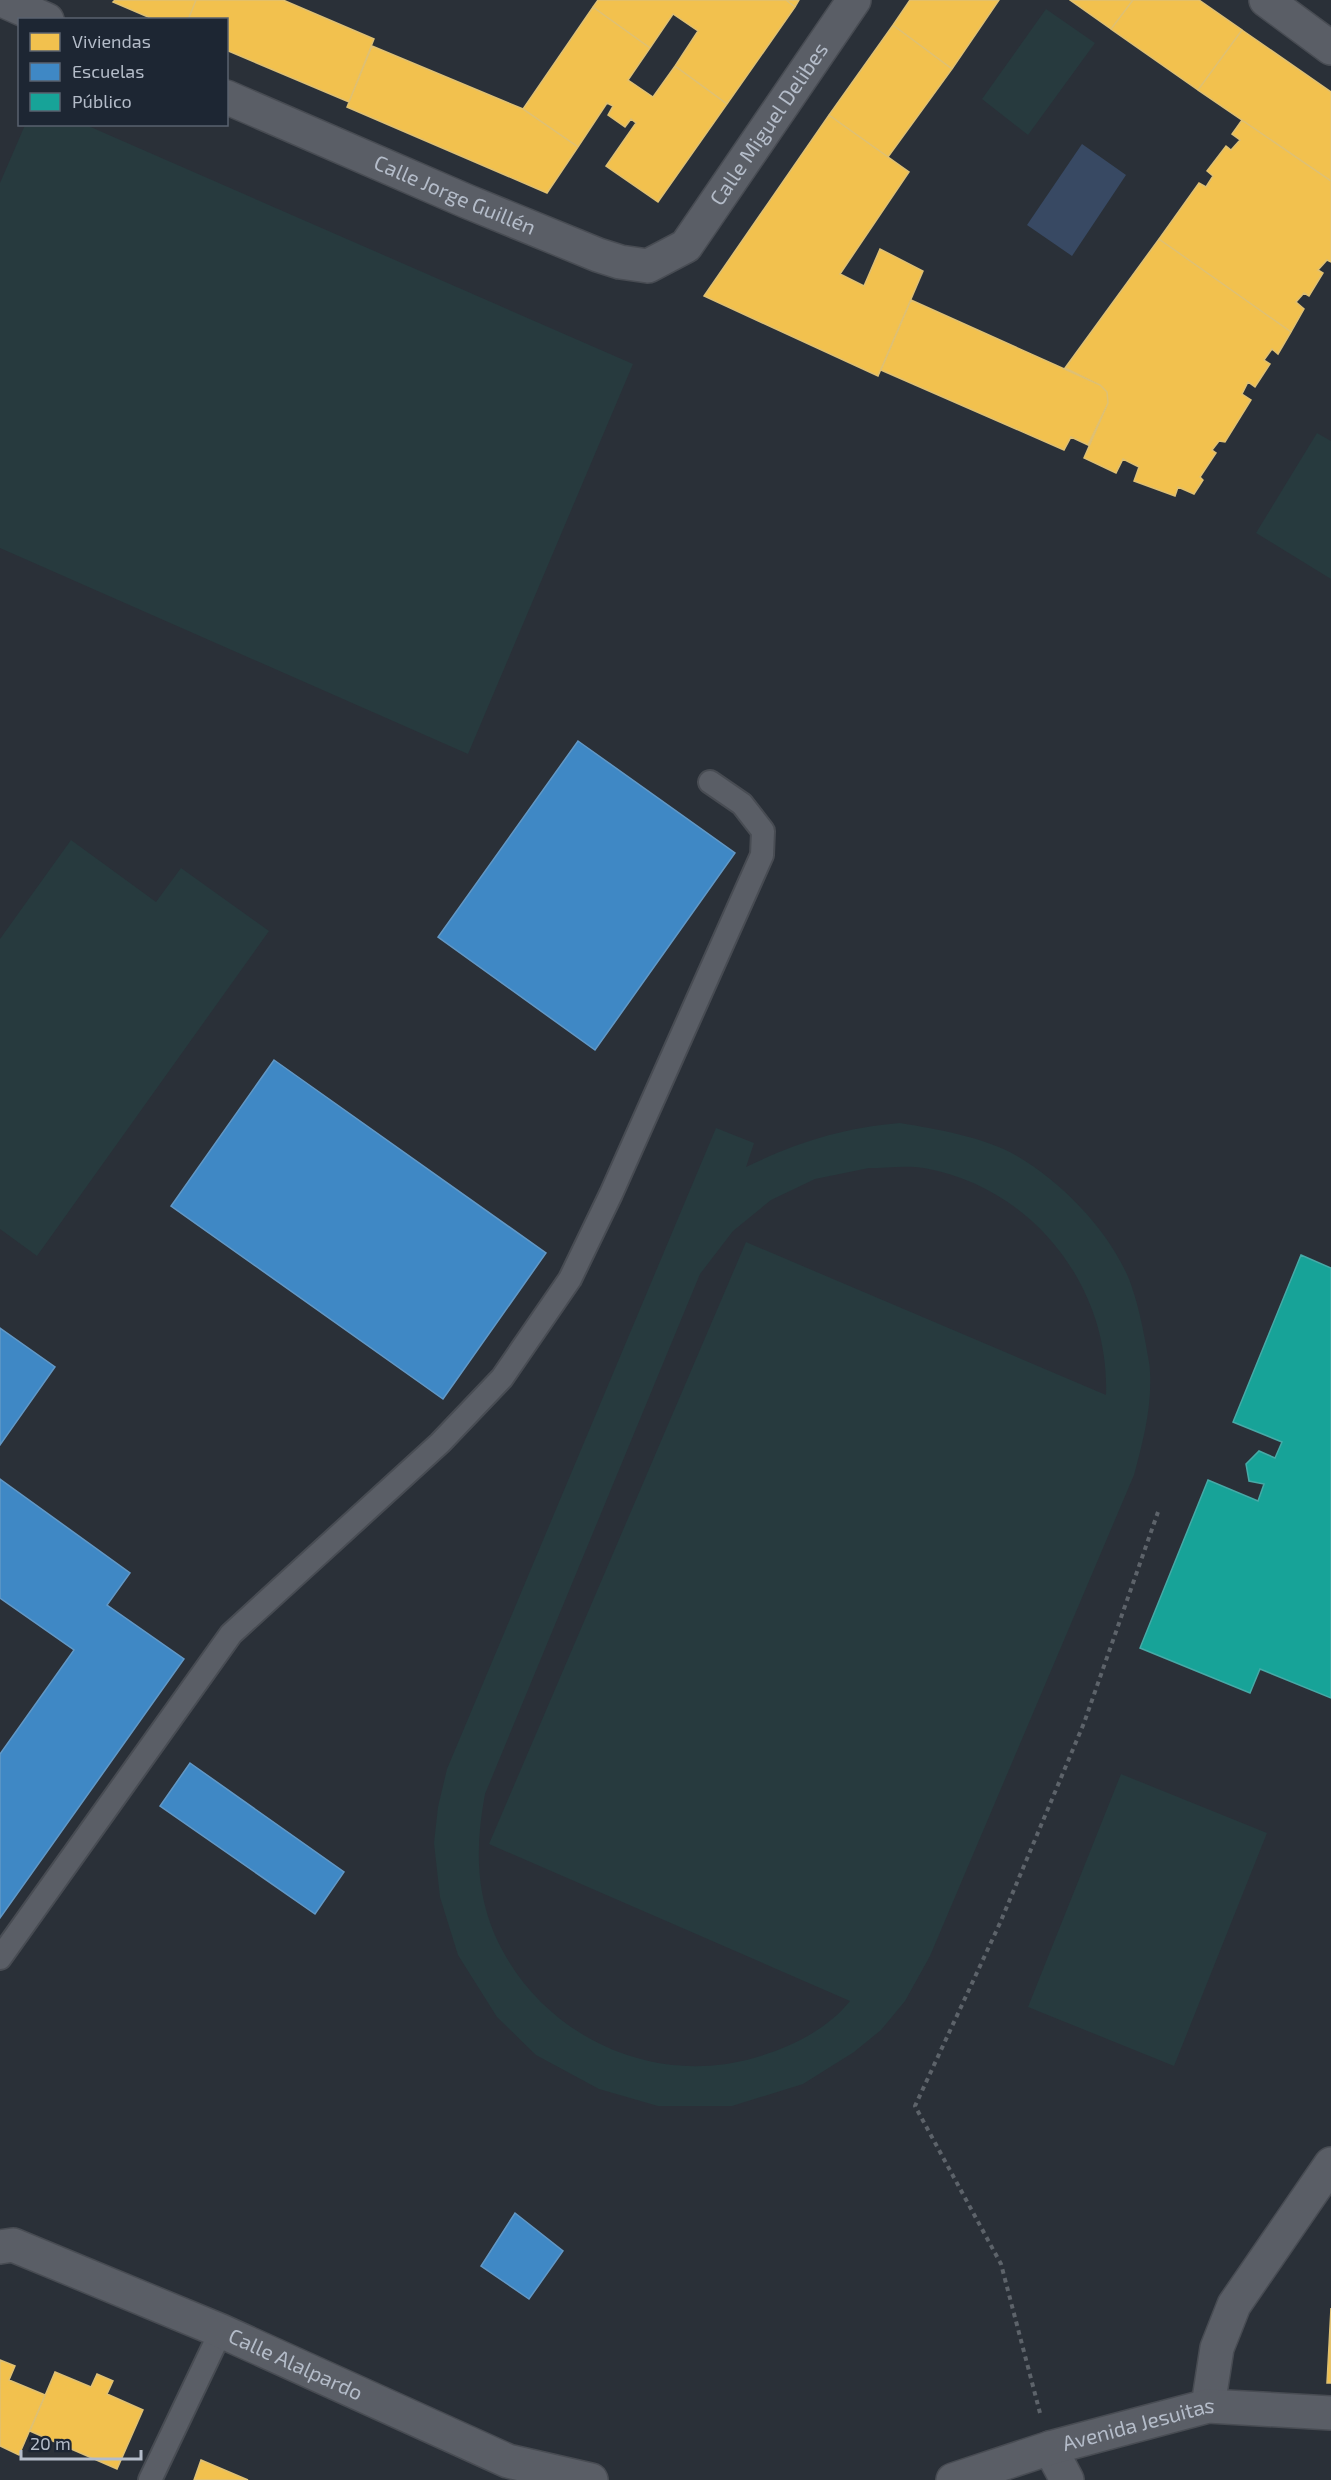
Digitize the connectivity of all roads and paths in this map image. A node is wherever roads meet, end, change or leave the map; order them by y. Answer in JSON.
{"nodes":[{"id":1,"x":2,"y":0,"type":"edge"},
{"id":2,"x":854,"y":0,"type":"edge"},
{"id":3,"x":1266,"y":0,"type":"edge"},
{"id":4,"x":42,"y":18,"type":"edge"},
{"id":5,"x":1331,"y":48,"type":"edge"},
{"id":6,"x":228,"y":98,"type":"edge"},
{"id":7,"x":686,"y":246,"type":"joint"},
{"id":8,"x":710,"y":782,"type":"dead end"},
{"id":9,"x":1158,"y":1512,"type":"dead end"},
{"id":10,"x":0,"y":1958,"type":"edge"},
{"id":11,"x":1331,"y":2164,"type":"edge"},
{"id":12,"x":0,"y":2247,"type":"edge"},
{"id":13,"x":221,"y":2331,"type":"junction"},
{"id":14,"x":1214,"y":2406,"type":"junction"},
{"id":15,"x":1330,"y":2414,"type":"edge"},
{"id":16,"x":1046,"y":2434,"type":"junction"},
{"id":17,"x":150,"y":2480,"type":"edge"},
{"id":18,"x":591,"y":2480,"type":"edge"},
{"id":19,"x":953,"y":2480,"type":"edge"},
{"id":20,"x":1067,"y":2480,"type":"edge"}],
"edges":[{"from":1,"to":4,"type":"street"},
{"from":2,"to":7,"type":"street","name":"Calle Miguel Delibes"},
{"from":3,"to":5,"type":"street"},
{"from":6,"to":7,"type":"street","name":"Calle Jorge Guillén"},
{"from":8,"to":10,"type":"lane"},
{"from":9,"to":16,"type":"path"},
{"from":11,"to":14,"type":"street"},
{"from":12,"to":13,"type":"street","name":"Calle Alalpardo"},
{"from":13,"to":17,"type":"lane"},
{"from":13,"to":18,"type":"street","name":"Calle Alalpardo"},
{"from":14,"to":15,"type":"street","name":"Avenida Jesuitas"},
{"from":14,"to":16,"type":"street","name":"Avenida Jesuitas"},
{"from":16,"to":19,"type":"street","name":"Avenida Jesuitas"},
{"from":16,"to":20,"type":"street"}]}
